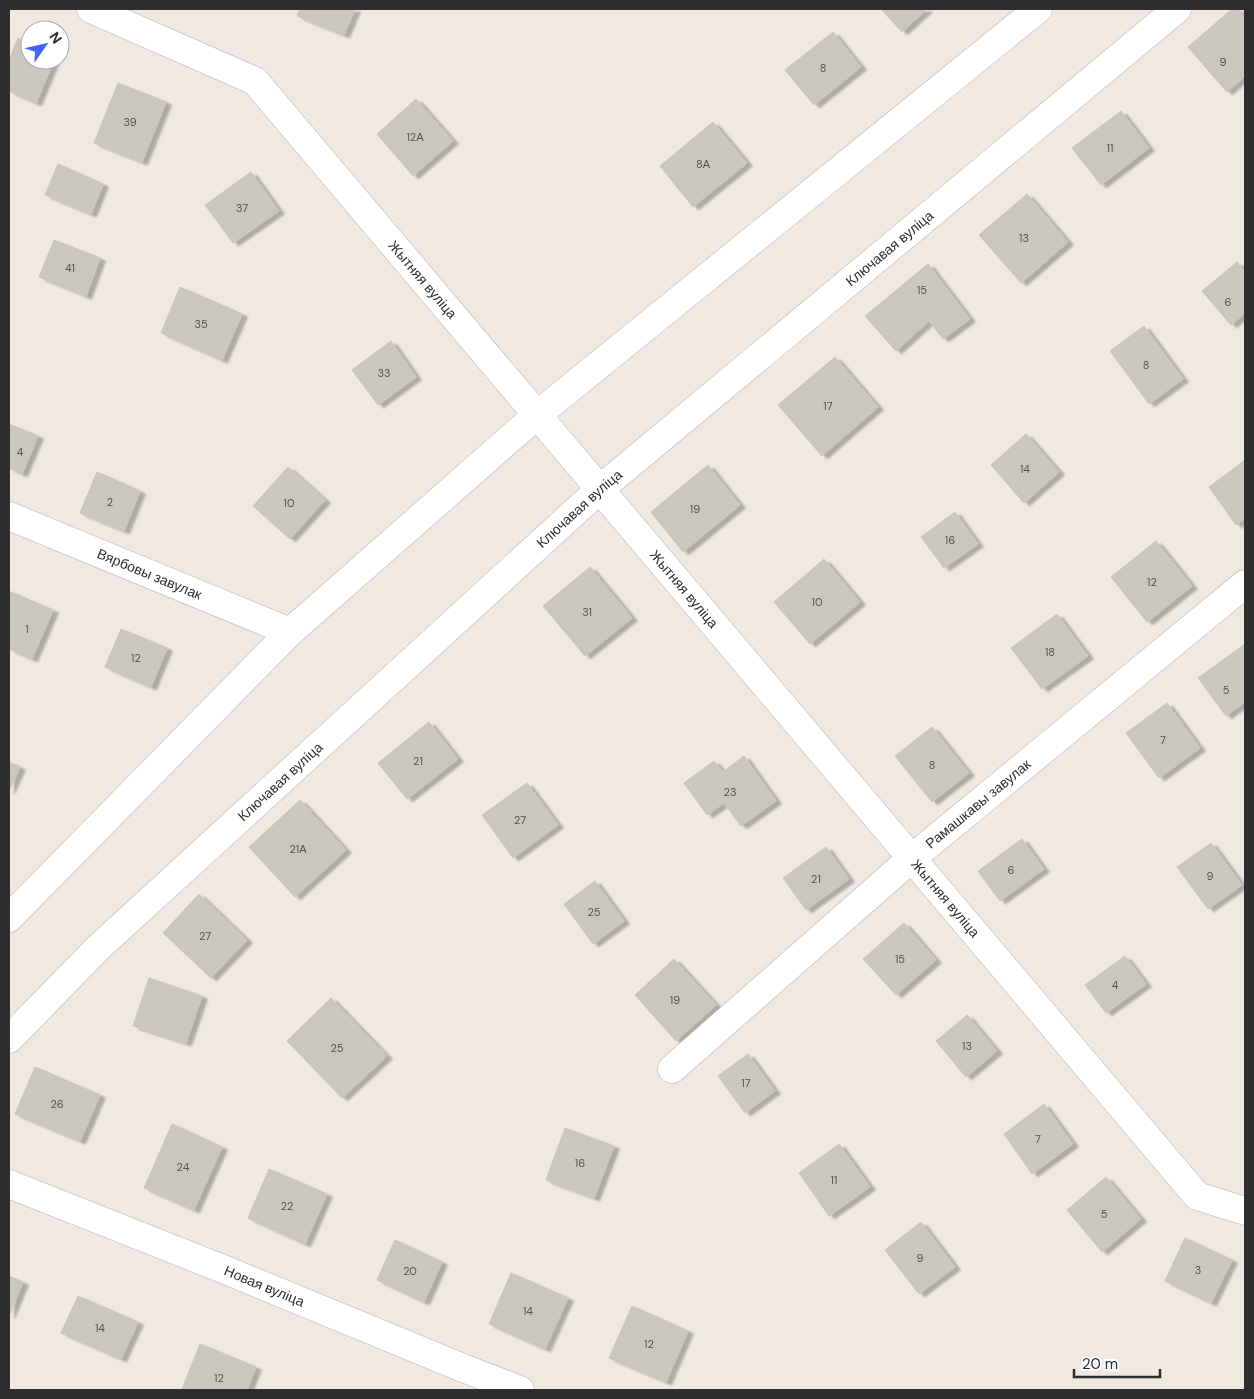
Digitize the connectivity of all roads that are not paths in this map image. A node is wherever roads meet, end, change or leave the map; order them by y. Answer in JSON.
{"nodes":[{"id":1,"x":91,"y":9,"type":"edge"},
{"id":2,"x":1038,"y":9,"type":"edge"},
{"id":3,"x":1177,"y":9,"type":"edge"},
{"id":4,"x":537,"y":415,"type":"junction"},
{"id":5,"x":600,"y":489,"type":"junction"},
{"id":6,"x":9,"y":516,"type":"edge"},
{"id":7,"x":1245,"y":584,"type":"edge"},
{"id":8,"x":290,"y":632,"type":"junction"},
{"id":9,"x":912,"y":858,"type":"junction"},
{"id":10,"x":9,"y":918,"type":"edge"},
{"id":11,"x":9,"y":1039,"type":"edge"},
{"id":12,"x":672,"y":1068,"type":"dead end"},
{"id":13,"x":9,"y":1184,"type":"edge"},
{"id":14,"x":1245,"y":1211,"type":"edge"},
{"id":15,"x":520,"y":1390,"type":"edge"}],
"edges":[{"from":1,"to":4,"type":"street","name":"Жытняя вуліца"},
{"from":2,"to":4,"type":"street"},
{"from":3,"to":5,"type":"street","name":"Ключавая вуліца"},
{"from":4,"to":5,"type":"street","name":"Жытняя вуліца"},
{"from":4,"to":8,"type":"street"},
{"from":5,"to":9,"type":"street","name":"Жытняя вуліца"},
{"from":5,"to":11,"type":"street","name":"Ключавая вуліца"},
{"from":6,"to":8,"type":"street","name":"Вярбовы завулак"},
{"from":7,"to":9,"type":"street","name":"Рамашкавы завулак"},
{"from":8,"to":10,"type":"street"},
{"from":9,"to":12,"type":"street","name":"Рамашкавы завулак"},
{"from":9,"to":14,"type":"street","name":"Жытняя вуліца"},
{"from":13,"to":15,"type":"street","name":"Новая вуліца"}]}
